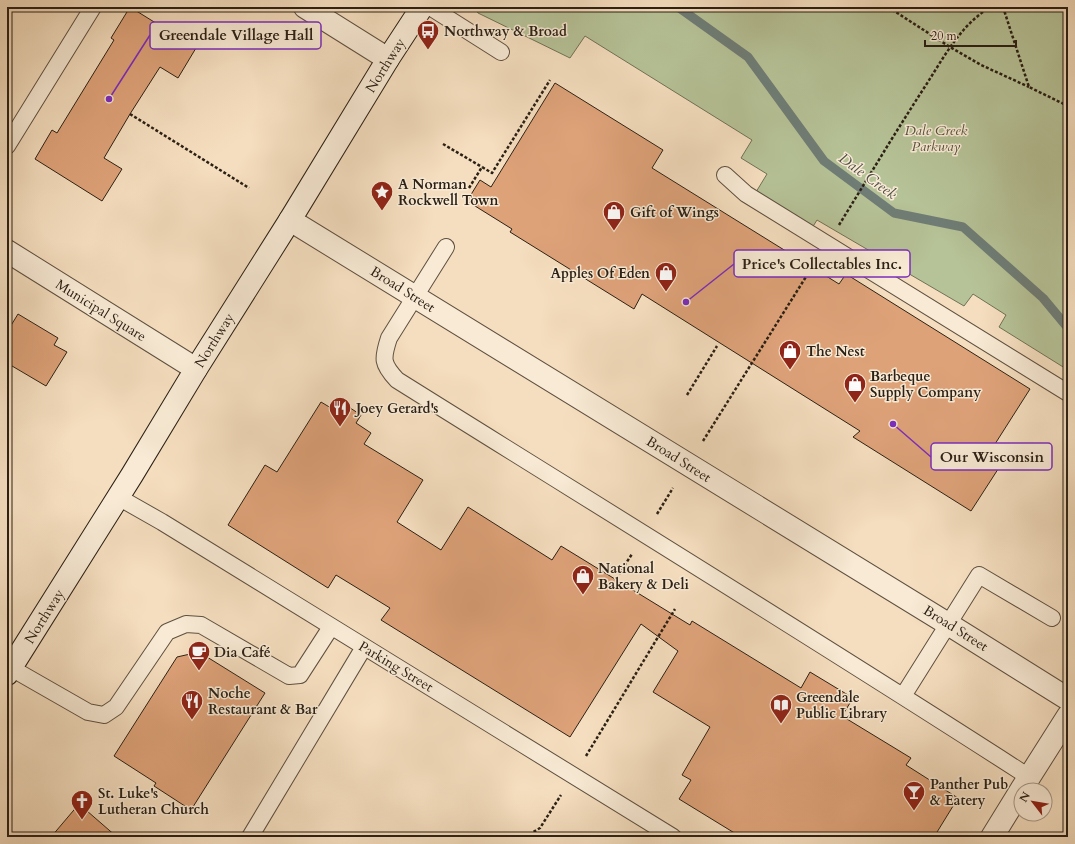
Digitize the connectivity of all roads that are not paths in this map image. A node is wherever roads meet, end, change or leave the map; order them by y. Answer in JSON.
{"nodes":[{"id":1,"x":93,"y":7,"type":"edge"},
{"id":2,"x":305,"y":7,"type":"edge"},
{"id":3,"x":422,"y":7,"type":"edge"},
{"id":4,"x":430,"y":7,"type":"edge"},
{"id":5,"x":501,"y":52,"type":"dead end"},
{"id":6,"x":388,"y":59,"type":"junction"},
{"id":7,"x":7,"y":146,"type":"edge"},
{"id":8,"x":725,"y":175,"type":"dead end"},
{"id":9,"x":290,"y":220,"type":"junction"},
{"id":10,"x":446,"y":247,"type":"dead end"},
{"id":11,"x":7,"y":251,"type":"edge"},
{"id":12,"x":415,"y":296,"type":"junction"},
{"id":13,"x":196,"y":369,"type":"junction"},
{"id":14,"x":1068,"y":393,"type":"edge"},
{"id":15,"x":118,"y":497,"type":"junction"},
{"id":16,"x":1052,"y":618,"type":"dead end"},
{"id":17,"x":948,"y":624,"type":"junction"},
{"id":18,"x":331,"y":627,"type":"junction"},
{"id":19,"x":364,"y":647,"type":"junction"},
{"id":20,"x":8,"y":669,"type":"edge"},
{"id":21,"x":903,"y":696,"type":"junction"},
{"id":22,"x":1068,"y":699,"type":"edge"},
{"id":23,"x":1068,"y":716,"type":"edge"},
{"id":24,"x":1019,"y":782,"type":"edge"},
{"id":25,"x":1027,"y":782,"type":"edge"},
{"id":26,"x":1013,"y":804,"type":"edge"},
{"id":27,"x":250,"y":837,"type":"edge"},
{"id":28,"x":673,"y":837,"type":"edge"},
{"id":29,"x":992,"y":837,"type":"edge"}],
"edges":[{"from":1,"to":7,"type":"lane"},
{"from":2,"to":6,"type":"street"},
{"from":3,"to":6,"type":"street","name":"Northway"},
{"from":4,"to":5,"type":"lane"},
{"from":6,"to":9,"type":"street","name":"Northway"},
{"from":8,"to":14,"type":"lane"},
{"from":9,"to":12,"type":"street","name":"Broad Street"},
{"from":9,"to":13,"type":"street","name":"Northway"},
{"from":10,"to":12,"type":"lane"},
{"from":11,"to":13,"type":"street","name":"Municipal Square"},
{"from":12,"to":17,"type":"street","name":"Broad Street"},
{"from":12,"to":21,"type":"lane"},
{"from":13,"to":15,"type":"street","name":"Northway"},
{"from":15,"to":18,"type":"lane","name":"Parking Street"},
{"from":15,"to":20,"type":"street","name":"Northway"},
{"from":16,"to":17,"type":"lane"},
{"from":17,"to":21,"type":"lane"},
{"from":17,"to":22,"type":"street","name":"Broad Street"},
{"from":18,"to":19,"type":"lane","name":"Parking Street"},
{"from":18,"to":20,"type":"lane"},
{"from":19,"to":27,"type":"lane"},
{"from":19,"to":28,"type":"lane","name":"Parking Street"},
{"from":21,"to":24,"type":"lane"},
{"from":23,"to":25,"type":"street"},
{"from":26,"to":29,"type":"street"}]}
